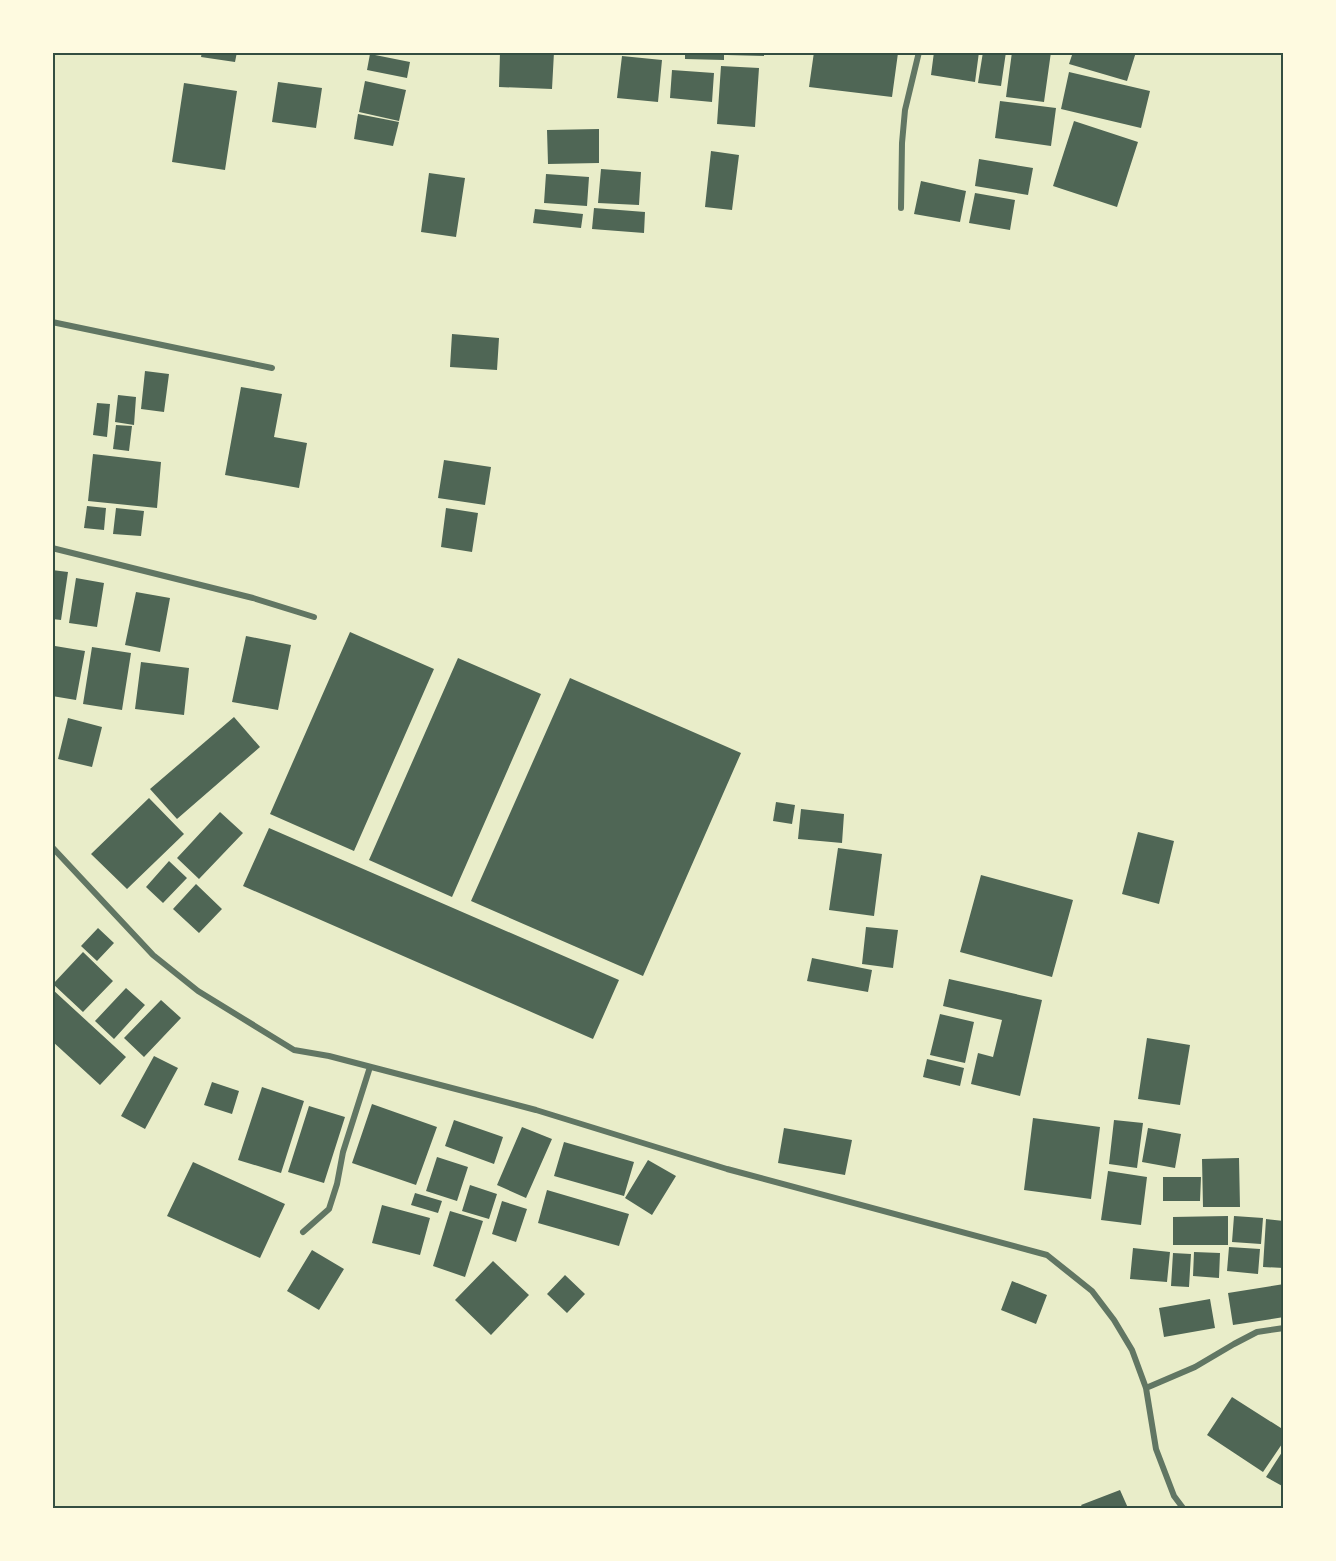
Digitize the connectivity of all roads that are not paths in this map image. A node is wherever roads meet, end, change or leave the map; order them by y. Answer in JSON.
{"nodes":[{"id":1,"x":919,"y":52,"type":"edge"},
{"id":2,"x":901,"y":208,"type":"dead end"},
{"id":3,"x":52,"y":322,"type":"edge"},
{"id":4,"x":272,"y":369,"type":"dead end"},
{"id":5,"x":52,"y":548,"type":"edge"},
{"id":6,"x":314,"y":618,"type":"dead end"},
{"id":7,"x":52,"y":847,"type":"edge"},
{"id":8,"x":370,"y":1067,"type":"junction"},
{"id":9,"x":303,"y":1232,"type":"dead end"},
{"id":10,"x":1284,"y":1328,"type":"edge"},
{"id":11,"x":1146,"y":1388,"type":"junction"},
{"id":12,"x":1183,"y":1509,"type":"edge"}],
"edges":[{"from":1,"to":2,"type":"street"},
{"from":3,"to":4,"type":"street"},
{"from":5,"to":6,"type":"street"},
{"from":7,"to":8,"type":"street"},
{"from":8,"to":9,"type":"street"},
{"from":8,"to":11,"type":"street"},
{"from":10,"to":11,"type":"street"},
{"from":11,"to":12,"type":"street"}]}
